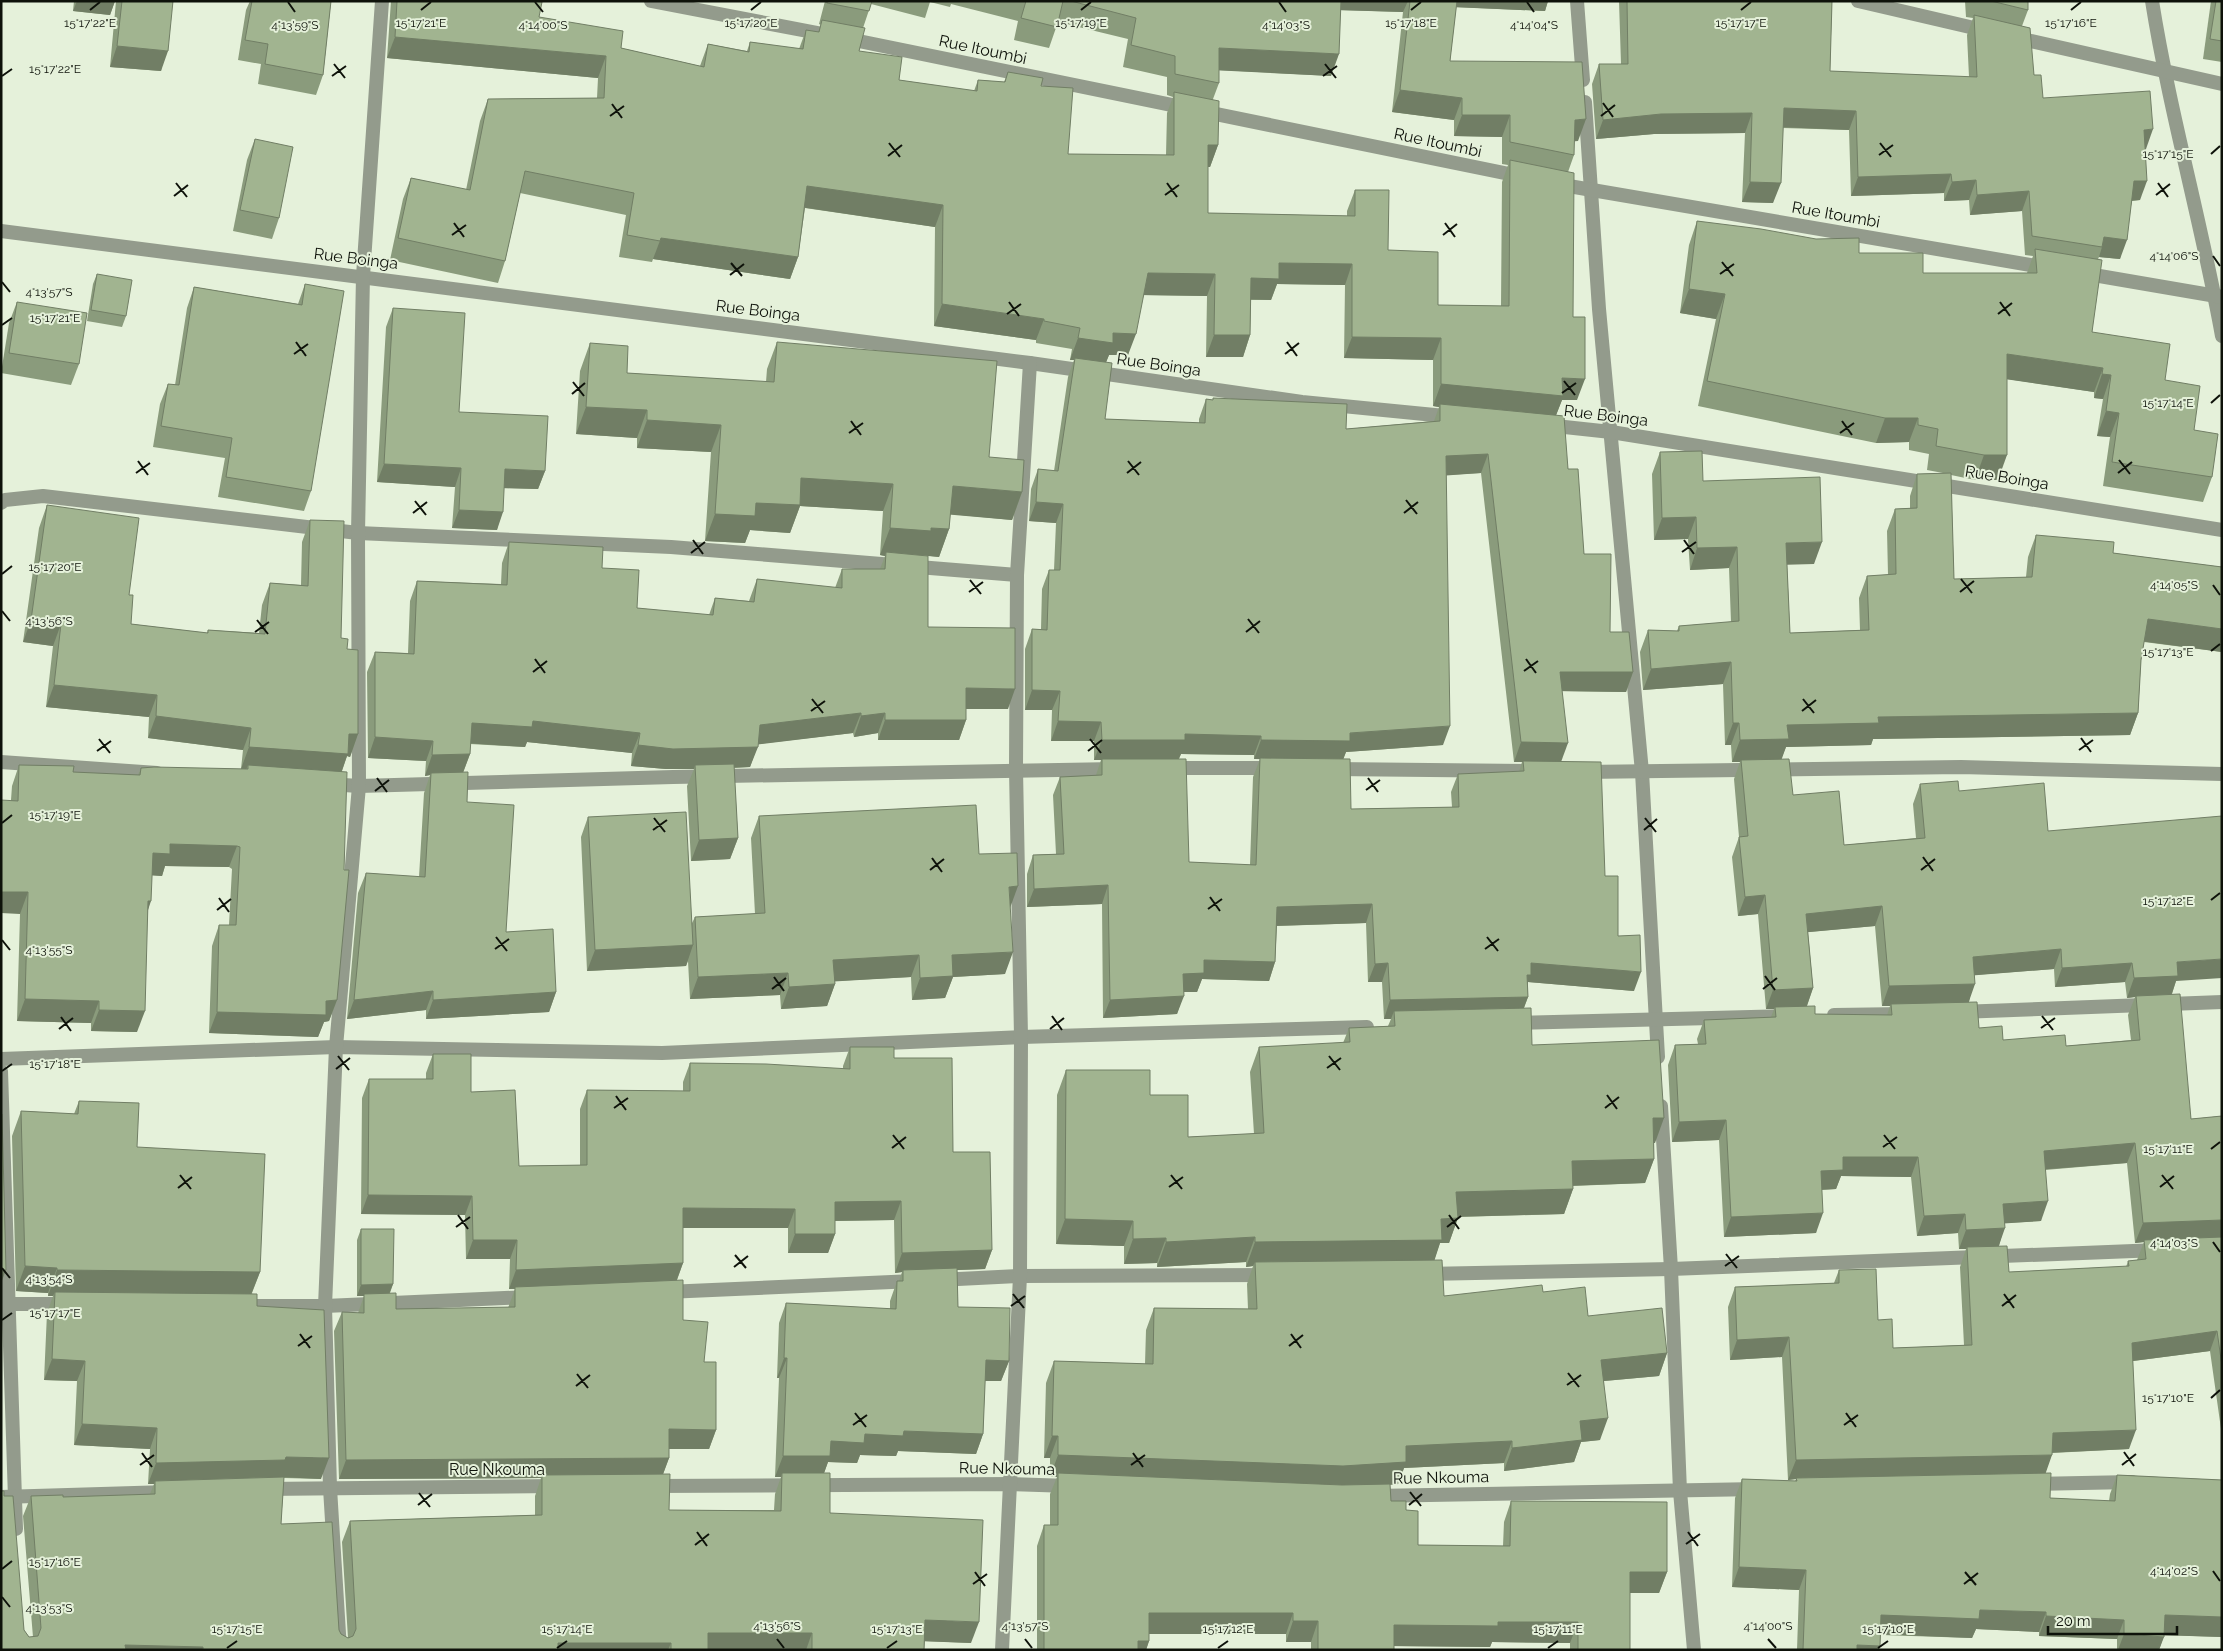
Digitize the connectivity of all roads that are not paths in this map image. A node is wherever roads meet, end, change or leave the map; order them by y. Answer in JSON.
{"nodes":[{"id":1,"x":382,"y":1,"type":"edge"},
{"id":2,"x":651,"y":1,"type":"edge"},
{"id":3,"x":1577,"y":1,"type":"edge"},
{"id":4,"x":1858,"y":1,"type":"edge"},
{"id":5,"x":2152,"y":1,"type":"edge"},
{"id":6,"x":2163,"y":71,"type":"junction"},
{"id":7,"x":2222,"y":84,"type":"edge"},
{"id":8,"x":1591,"y":191,"type":"junction"},
{"id":9,"x":1,"y":230,"type":"edge"},
{"id":10,"x":363,"y":276,"type":"junction"},
{"id":11,"x":2218,"y":297,"type":"edge"},
{"id":12,"x":2222,"y":336,"type":"edge"},
{"id":13,"x":1030,"y":363,"type":"junction"},
{"id":14,"x":1466,"y":418,"type":"edge"},
{"id":15,"x":1534,"y":424,"type":"edge"},
{"id":16,"x":1611,"y":432,"type":"junction"},
{"id":17,"x":1,"y":502,"type":"edge"},
{"id":18,"x":2222,"y":530,"type":"edge"},
{"id":19,"x":358,"y":533,"type":"junction"},
{"id":20,"x":1017,"y":575,"type":"junction"},
{"id":21,"x":1,"y":762,"type":"edge"},
{"id":22,"x":1153,"y":768,"type":"edge"},
{"id":23,"x":1290,"y":768,"type":"edge"},
{"id":24,"x":1016,"y":769,"type":"junction"},
{"id":25,"x":1133,"y":769,"type":"edge"},
{"id":26,"x":1319,"y":769,"type":"edge"},
{"id":27,"x":1554,"y":771,"type":"edge"},
{"id":28,"x":1573,"y":772,"type":"edge"},
{"id":29,"x":1642,"y":772,"type":"junction"},
{"id":30,"x":170,"y":773,"type":"edge"},
{"id":31,"x":2222,"y":774,"type":"edge"},
{"id":32,"x":309,"y":783,"type":"edge"},
{"id":33,"x":359,"y":786,"type":"junction"},
{"id":34,"x":2222,"y":1002,"type":"edge"},
{"id":35,"x":1922,"y":1013,"type":"edge"},
{"id":36,"x":1941,"y":1013,"type":"edge"},
{"id":37,"x":1803,"y":1016,"type":"edge"},
{"id":38,"x":1823,"y":1016,"type":"edge"},
{"id":39,"x":1655,"y":1019,"type":"junction"},
{"id":40,"x":1497,"y":1024,"type":"edge"},
{"id":41,"x":1378,"y":1027,"type":"edge"},
{"id":42,"x":1021,"y":1037,"type":"junction"},
{"id":43,"x":336,"y":1047,"type":"junction"},
{"id":44,"x":1,"y":1059,"type":"edge"},
{"id":45,"x":1658,"y":1067,"type":"edge"},
{"id":46,"x":1,"y":1072,"type":"edge"},
{"id":47,"x":1660,"y":1096,"type":"edge"},
{"id":48,"x":2173,"y":1250,"type":"edge"},
{"id":49,"x":1671,"y":1269,"type":"junction"},
{"id":50,"x":1416,"y":1274,"type":"edge"},
{"id":51,"x":1288,"y":1275,"type":"edge"},
{"id":52,"x":1020,"y":1276,"type":"junction"},
{"id":53,"x":653,"y":1292,"type":"edge"},
{"id":54,"x":543,"y":1297,"type":"edge"},
{"id":55,"x":5,"y":1304,"type":"edge"},
{"id":56,"x":78,"y":1304,"type":"edge"},
{"id":57,"x":226,"y":1306,"type":"edge"},
{"id":58,"x":325,"y":1306,"type":"junction"},
{"id":59,"x":2144,"y":1482,"type":"edge"},
{"id":60,"x":1012,"y":1484,"type":"junction"},
{"id":61,"x":2017,"y":1484,"type":"edge"},
{"id":62,"x":567,"y":1486,"type":"edge"},
{"id":63,"x":636,"y":1486,"type":"edge"},
{"id":64,"x":1081,"y":1487,"type":"edge"},
{"id":65,"x":330,"y":1488,"type":"junction"},
{"id":66,"x":1769,"y":1489,"type":"edge"},
{"id":67,"x":251,"y":1490,"type":"edge"},
{"id":68,"x":1680,"y":1491,"type":"junction"},
{"id":69,"x":182,"y":1492,"type":"edge"},
{"id":70,"x":1365,"y":1496,"type":"edge"},
{"id":71,"x":7,"y":1497,"type":"edge"},
{"id":72,"x":17,"y":1545,"type":"edge"},
{"id":73,"x":340,"y":1650,"type":"edge"},
{"id":74,"x":1002,"y":1650,"type":"edge"},
{"id":75,"x":1694,"y":1650,"type":"edge"}],
"edges":[{"from":1,"to":10,"type":"street"},
{"from":2,"to":8,"type":"street","name":"Rue Itoumbi"},
{"from":3,"to":8,"type":"street"},
{"from":4,"to":6,"type":"street"},
{"from":5,"to":6,"type":"street"},
{"from":6,"to":7,"type":"street"},
{"from":6,"to":11,"type":"street"},
{"from":8,"to":11,"type":"street","name":"Rue Itoumbi"},
{"from":8,"to":16,"type":"street"},
{"from":9,"to":10,"type":"street","name":"Rue Boinga"},
{"from":10,"to":13,"type":"street","name":"Rue Boinga"},
{"from":10,"to":19,"type":"street"},
{"from":11,"to":12,"type":"street"},
{"from":13,"to":14,"type":"street","name":"Rue Boinga"},
{"from":13,"to":20,"type":"street"},
{"from":15,"to":16,"type":"street","name":"Rue Boinga"},
{"from":16,"to":18,"type":"street","name":"Rue Boinga"},
{"from":16,"to":29,"type":"street"},
{"from":17,"to":19,"type":"street"},
{"from":19,"to":20,"type":"street"},
{"from":19,"to":33,"type":"street"},
{"from":20,"to":24,"type":"street"},
{"from":21,"to":30,"type":"street"},
{"from":22,"to":23,"type":"street"},
{"from":24,"to":25,"type":"street"},
{"from":24,"to":33,"type":"street"},
{"from":24,"to":42,"type":"street"},
{"from":26,"to":27,"type":"street"},
{"from":28,"to":29,"type":"street"},
{"from":29,"to":31,"type":"street"},
{"from":29,"to":39,"type":"street"},
{"from":32,"to":33,"type":"street"},
{"from":33,"to":43,"type":"street"},
{"from":34,"to":36,"type":"street"},
{"from":35,"to":38,"type":"street"},
{"from":37,"to":39,"type":"street"},
{"from":39,"to":40,"type":"street"},
{"from":39,"to":45,"type":"street"},
{"from":41,"to":42,"type":"street"},
{"from":42,"to":43,"type":"street"},
{"from":42,"to":52,"type":"street"},
{"from":43,"to":44,"type":"street"},
{"from":43,"to":58,"type":"street"},
{"from":46,"to":55,"type":"street"},
{"from":47,"to":49,"type":"street"},
{"from":48,"to":49,"type":"street"},
{"from":49,"to":50,"type":"street"},
{"from":49,"to":68,"type":"street"},
{"from":51,"to":52,"type":"street"},
{"from":52,"to":53,"type":"street"},
{"from":52,"to":60,"type":"street"},
{"from":54,"to":58,"type":"street"},
{"from":55,"to":56,"type":"street"},
{"from":55,"to":71,"type":"street"},
{"from":57,"to":58,"type":"street"},
{"from":58,"to":65,"type":"street"},
{"from":59,"to":61,"type":"street"},
{"from":60,"to":63,"type":"street","name":"Rue Nkouma"},
{"from":60,"to":64,"type":"street","name":"Rue Nkouma"},
{"from":60,"to":74,"type":"street"},
{"from":62,"to":65,"type":"street","name":"Rue Nkouma"},
{"from":65,"to":67,"type":"street","name":"Rue Nkouma"},
{"from":65,"to":73,"type":"street"},
{"from":66,"to":68,"type":"street","name":"Rue Nkouma"},
{"from":68,"to":70,"type":"street","name":"Rue Nkouma"},
{"from":68,"to":75,"type":"street"},
{"from":69,"to":71,"type":"street"},
{"from":71,"to":72,"type":"street"}]}
